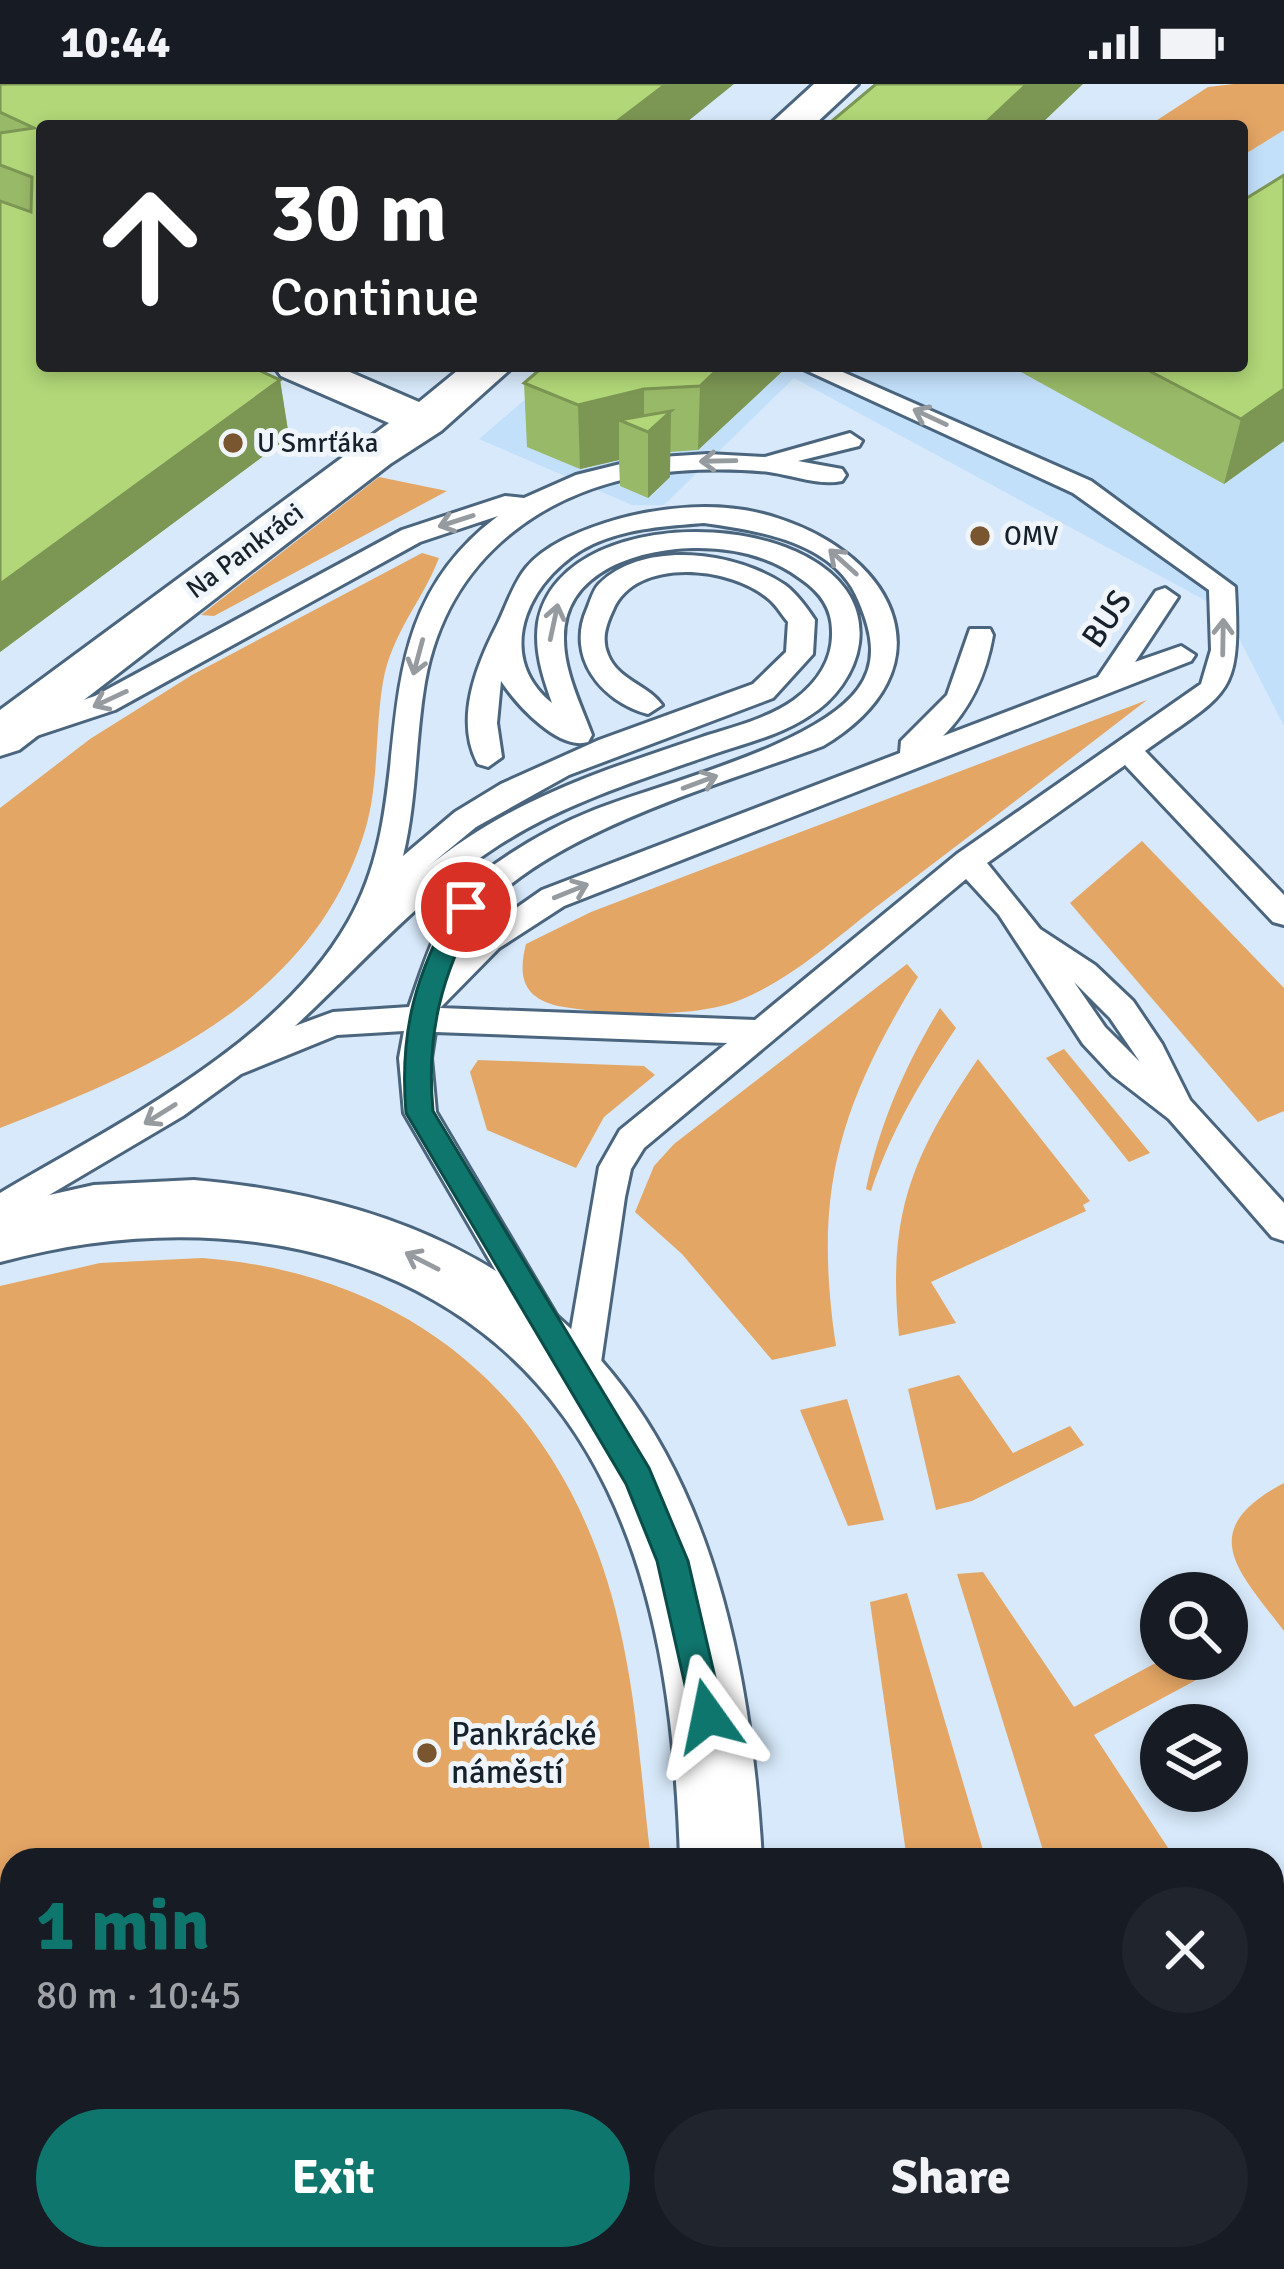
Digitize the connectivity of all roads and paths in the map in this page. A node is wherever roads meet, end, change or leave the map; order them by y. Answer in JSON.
{"nodes":[{"id":1,"x":838,"y":84,"type":"edge"},
{"id":2,"x":795,"y":120,"type":"edge"},
{"id":3,"x":311,"y":372,"type":"edge"},
{"id":4,"x":484,"y":372,"type":"edge"},
{"id":5,"x":823,"y":372,"type":"edge"},
{"id":6,"x":424,"y":421,"type":"junction"},
{"id":7,"x":850,"y":441,"type":"dead end"},
{"id":8,"x":769,"y":461,"type":"junction"},
{"id":9,"x":833,"y":475,"type":"dead end"},
{"id":10,"x":567,"y":485,"type":"junction"},
{"id":11,"x":1165,"y":597,"type":"dead end"},
{"id":12,"x":517,"y":600,"type":"junction"},
{"id":13,"x":980,"y":635,"type":"dead end"},
{"id":14,"x":1181,"y":655,"type":"dead end"},
{"id":15,"x":1108,"y":681,"type":"junction"},
{"id":16,"x":649,"y":705,"type":"dead end"},
{"id":17,"x":0,"y":737,"type":"edge"},
{"id":18,"x":1125,"y":748,"type":"junction"},
{"id":19,"x":488,"y":757,"type":"dead end"},
{"id":20,"x":885,"y":766,"type":"junction"},
{"id":21,"x":967,"y":862,"type":"junction"},
{"id":22,"x":371,"y":907,"type":"junction"},
{"id":23,"x":1284,"y":914,"type":"edge"},
{"id":24,"x":339,"y":959,"type":"junction"},
{"id":25,"x":421,"y":1019,"type":"junction"},
{"id":26,"x":764,"y":1032,"type":"junction"},
{"id":27,"x":230,"y":1065,"type":"junction"},
{"id":28,"x":0,"y":1210,"type":"edge"},
{"id":29,"x":1284,"y":1227,"type":"edge"},
{"id":30,"x":0,"y":1234,"type":"edge"},
{"id":31,"x":580,"y":1383,"type":"junction"},
{"id":32,"x":724,"y":1842,"type":"edge"}],
"edges":[{"from":1,"to":2,"type":"street"},
{"from":3,"to":6,"type":"street"},
{"from":4,"to":6,"type":"street","name":"Na Pankráci"},
{"from":18,"to":5,"type":"lane","one_way":true},
{"from":6,"to":17,"type":"street","name":"Na Pankráci"},
{"from":7,"to":8,"type":"lane"},
{"from":8,"to":9,"type":"lane"},
{"from":8,"to":10,"type":"lane","one_way":true},
{"from":10,"to":17,"type":"lane","one_way":true},
{"from":10,"to":22,"type":"lane","one_way":true},
{"from":11,"to":15,"type":"lane","name":"BUS"},
{"from":12,"to":19,"type":"lane"},
{"from":12,"to":24,"type":"lane","one_way":true},
{"from":25,"to":12,"type":"lane","one_way":true},
{"from":13,"to":20,"type":"lane"},
{"from":14,"to":15,"type":"lane"},
{"from":15,"to":20,"type":"lane"},
{"from":16,"to":22,"type":"lane"},
{"from":18,"to":21,"type":"lane"},
{"from":18,"to":23,"type":"lane"},
{"from":25,"to":20,"type":"lane","one_way":true},
{"from":21,"to":26,"type":"lane"},
{"from":21,"to":29,"type":"lane"},
{"from":22,"to":24,"type":"lane"},
{"from":24,"to":27,"type":"lane"},
{"from":25,"to":26,"type":"lane"},
{"from":25,"to":27,"type":"lane"},
{"from":25,"to":31,"type":"lane"},
{"from":26,"to":31,"type":"lane"},
{"from":27,"to":28,"type":"lane","one_way":true},
{"from":31,"to":30,"type":"street","one_way":true},
{"from":31,"to":32,"type":"street"}]}
